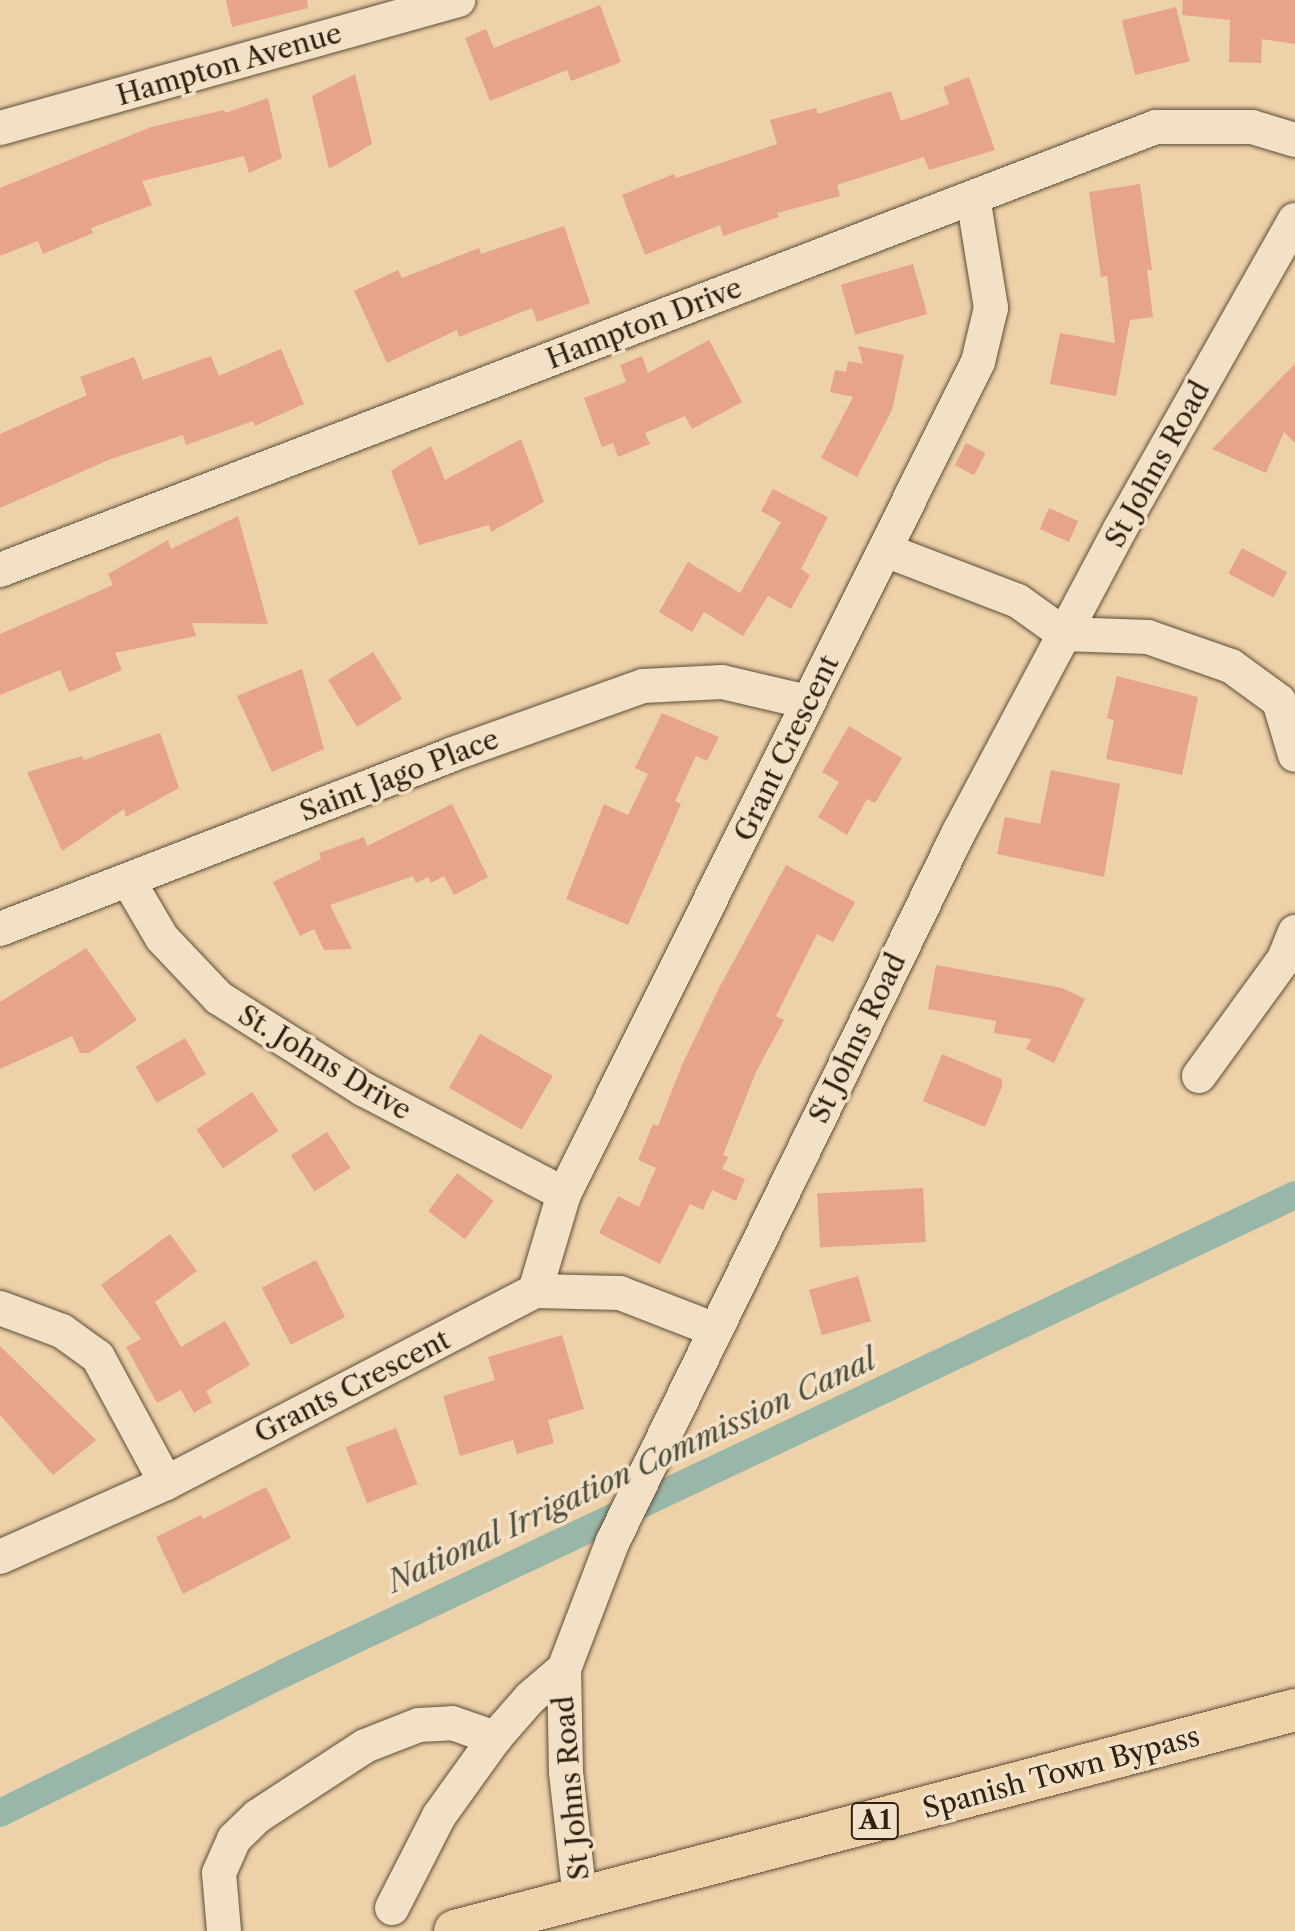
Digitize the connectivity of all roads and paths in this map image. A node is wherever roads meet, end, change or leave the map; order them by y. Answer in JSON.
{"nodes":[{"id":1,"x":458,"y":0,"type":"edge"},
{"id":2,"x":0,"y":128,"type":"edge"},
{"id":3,"x":1295,"y":140,"type":"edge"},
{"id":4,"x":973,"y":197,"type":"junction"},
{"id":5,"x":1295,"y":220,"type":"edge"},
{"id":6,"x":885,"y":550,"type":"junction"},
{"id":7,"x":0,"y":570,"type":"edge"},
{"id":8,"x":1064,"y":634,"type":"junction"},
{"id":9,"x":808,"y":702,"type":"junction"},
{"id":10,"x":1295,"y":755,"type":"edge"},
{"id":11,"x":128,"y":880,"type":"junction"},
{"id":12,"x":0,"y":929,"type":"edge"},
{"id":13,"x":1295,"y":932,"type":"edge"},
{"id":14,"x":1199,"y":1076,"type":"dead end"},
{"id":15,"x":564,"y":1194,"type":"junction"},
{"id":16,"x":535,"y":1291,"type":"junction"},
{"id":17,"x":0,"y":1308,"type":"edge"},
{"id":18,"x":713,"y":1329,"type":"junction"},
{"id":19,"x":166,"y":1483,"type":"junction"},
{"id":20,"x":0,"y":1557,"type":"edge"},
{"id":21,"x":564,"y":1669,"type":"junction"},
{"id":22,"x":1295,"y":1710,"type":"edge"},
{"id":23,"x":495,"y":1738,"type":"junction"},
{"id":24,"x":580,"y":1899,"type":"junction"},
{"id":25,"x":392,"y":1908,"type":"dead end"},
{"id":26,"x":224,"y":1931,"type":"edge"},
{"id":27,"x":455,"y":1931,"type":"edge"}],
"edges":[{"from":1,"to":2,"type":"street","name":"Hampton Avenue"},
{"from":3,"to":4,"type":"street","name":"Hampton Drive"},
{"from":4,"to":6,"type":"street","name":"Grant Crescent"},
{"from":4,"to":7,"type":"street","name":"Hampton Drive"},
{"from":5,"to":8,"type":"street","name":"St Johns Road"},
{"from":6,"to":8,"type":"street"},
{"from":6,"to":9,"type":"street","name":"Grant Crescent"},
{"from":8,"to":10,"type":"street"},
{"from":8,"to":18,"type":"street","name":"St Johns Road"},
{"from":9,"to":11,"type":"street","name":"Saint Jago Place"},
{"from":9,"to":15,"type":"street","name":"Grant Crescent"},
{"from":11,"to":12,"type":"street","name":"Saint Jago Place"},
{"from":11,"to":15,"type":"street","name":"St. Johns Drive"},
{"from":13,"to":14,"type":"street"},
{"from":15,"to":16,"type":"street","name":"Grant Crescent"},
{"from":16,"to":18,"type":"street","name":"Grants Crescent"},
{"from":16,"to":19,"type":"street","name":"Grants Crescent"},
{"from":17,"to":19,"type":"street"},
{"from":18,"to":21,"type":"street","name":"St Johns Road"},
{"from":19,"to":20,"type":"street","name":"Grants Crescent"},
{"from":21,"to":23,"type":"street"},
{"from":21,"to":24,"type":"street","name":"St Johns Road"},
{"from":22,"to":24,"type":"main road","name":"Spanish Town Bypass","number":"A1"},
{"from":23,"to":25,"type":"street"},
{"from":23,"to":26,"type":"street"},
{"from":24,"to":27,"type":"main road","name":"Spanish Town Bypass","number":"A1"}]}
